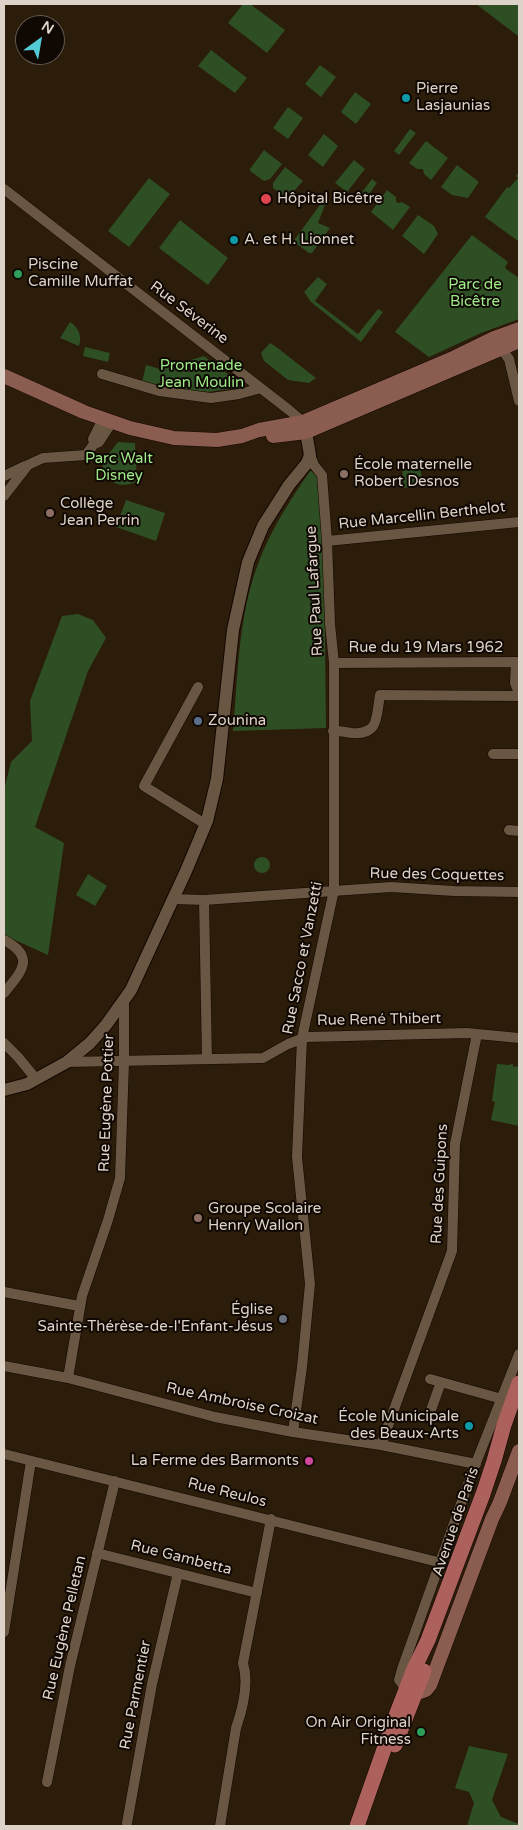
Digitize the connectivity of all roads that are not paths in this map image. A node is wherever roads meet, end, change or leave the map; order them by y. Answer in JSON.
{"nodes":[{"id":1,"x":4,"y":189,"type":"edge"},
{"id":2,"x":519,"y":329,"type":"edge"},
{"id":3,"x":516,"y":342,"type":"edge"},
{"id":4,"x":497,"y":343,"type":"junction"},
{"id":5,"x":509,"y":359,"type":"junction"},
{"id":6,"x":102,"y":374,"type":"dead end"},
{"id":7,"x":4,"y":376,"type":"edge"},
{"id":8,"x":261,"y":388,"type":"junction"},
{"id":9,"x":519,"y":400,"type":"edge"},
{"id":10,"x":107,"y":421,"type":"junction"},
{"id":11,"x":305,"y":427,"type":"junction"},
{"id":12,"x":310,"y":455,"type":"junction"},
{"id":13,"x":28,"y":465,"type":"junction"},
{"id":14,"x":4,"y":476,"type":"edge"},
{"id":15,"x":4,"y":496,"type":"edge"},
{"id":16,"x":519,"y":522,"type":"edge"},
{"id":17,"x":327,"y":541,"type":"junction"},
{"id":18,"x":518,"y":662,"type":"edge"},
{"id":19,"x":334,"y":663,"type":"junction"},
{"id":20,"x":198,"y":687,"type":"dead end"},
{"id":21,"x":519,"y":694,"type":"edge"},
{"id":22,"x":333,"y":730,"type":"junction"},
{"id":23,"x":493,"y":754,"type":"dead end"},
{"id":24,"x":519,"y":754,"type":"edge"},
{"id":25,"x":205,"y":824,"type":"junction"},
{"id":26,"x":334,"y":890,"type":"junction"},
{"id":27,"x":519,"y":892,"type":"edge"},
{"id":28,"x":174,"y":899,"type":"junction"},
{"id":29,"x":204,"y":900,"type":"junction"},
{"id":30,"x":4,"y":940,"type":"edge"},
{"id":31,"x":4,"y":993,"type":"edge"},
{"id":32,"x":124,"y":1001,"type":"junction"},
{"id":33,"x":477,"y":1034,"type":"junction"},
{"id":34,"x":302,"y":1038,"type":"junction"},
{"id":35,"x":519,"y":1038,"type":"edge"},
{"id":36,"x":4,"y":1043,"type":"edge"},
{"id":37,"x":207,"y":1059,"type":"junction"},
{"id":38,"x":67,"y":1062,"type":"junction"},
{"id":39,"x":124,"y":1062,"type":"junction"},
{"id":40,"x":36,"y":1079,"type":"junction"},
{"id":41,"x":4,"y":1090,"type":"edge"},
{"id":42,"x":4,"y":1292,"type":"edge"},
{"id":43,"x":79,"y":1306,"type":"junction"},
{"id":44,"x":519,"y":1354,"type":"edge"},
{"id":45,"x":4,"y":1366,"type":"edge"},
{"id":46,"x":68,"y":1378,"type":"junction"},
{"id":47,"x":430,"y":1379,"type":"dead end"},
{"id":48,"x":441,"y":1382,"type":"junction"},
{"id":49,"x":519,"y":1383,"type":"edge"},
{"id":50,"x":502,"y":1399,"type":"junction"},
{"id":51,"x":519,"y":1403,"type":"edge"},
{"id":52,"x":431,"y":1410,"type":"dead end"},
{"id":53,"x":293,"y":1432,"type":"junction"},
{"id":54,"x":381,"y":1445,"type":"junction"},
{"id":55,"x":4,"y":1454,"type":"edge"},
{"id":56,"x":518,"y":1458,"type":"edge"},
{"id":57,"x":31,"y":1461,"type":"junction"},
{"id":58,"x":476,"y":1464,"type":"junction"},
{"id":59,"x":115,"y":1481,"type":"junction"},
{"id":60,"x":271,"y":1519,"type":"junction"},
{"id":61,"x":97,"y":1553,"type":"junction"},
{"id":62,"x":442,"y":1563,"type":"junction"},
{"id":63,"x":178,"y":1573,"type":"junction"},
{"id":64,"x":257,"y":1593,"type":"junction"},
{"id":65,"x":4,"y":1632,"type":"edge"},
{"id":66,"x":411,"y":1691,"type":"junction"},
{"id":67,"x":48,"y":1782,"type":"dead end"},
{"id":68,"x":127,"y":1823,"type":"dead end"},
{"id":69,"x":220,"y":1826,"type":"edge"},
{"id":70,"x":357,"y":1826,"type":"edge"},
{"id":71,"x":365,"y":1826,"type":"edge"}],
"edges":[{"from":1,"to":8,"type":"street","name":"Rue Séverine"},
{"from":2,"to":4,"type":"main road"},
{"from":3,"to":4,"type":"main road"},
{"from":3,"to":5,"type":"street"},
{"from":4,"to":5,"type":"street"},
{"from":4,"to":11,"type":"main road"},
{"from":5,"to":9,"type":"street"},
{"from":6,"to":8,"type":"street"},
{"from":7,"to":10,"type":"main road"},
{"from":8,"to":11,"type":"street","name":"Rue Séverine"},
{"from":10,"to":11,"type":"main road"},
{"from":10,"to":13,"type":"street"},
{"from":11,"to":12,"type":"street"},
{"from":12,"to":17,"type":"street","name":"Rue Paul Lafargue"},
{"from":12,"to":25,"type":"street"},
{"from":13,"to":14,"type":"street"},
{"from":13,"to":15,"type":"street"},
{"from":16,"to":17,"type":"street","name":"Rue Marcellin Berthelot"},
{"from":17,"to":19,"type":"street","name":"Rue Paul Lafargue"},
{"from":18,"to":19,"type":"street","name":"Rue du 19 Mars 1962"},
{"from":18,"to":21,"type":"street"},
{"from":19,"to":22,"type":"street","name":"Rue Paul Lafargue"},
{"from":20,"to":25,"type":"street"},
{"from":21,"to":22,"type":"street"},
{"from":22,"to":26,"type":"street","name":"Rue Sacco et Vanzetti"},
{"from":23,"to":24,"type":"street"},
{"from":25,"to":28,"type":"street"},
{"from":26,"to":27,"type":"street","name":"Rue des Coquettes"},
{"from":26,"to":29,"type":"street","name":"Rue des Coquettes"},
{"from":26,"to":34,"type":"street","name":"Rue Sacco et Vanzetti"},
{"from":28,"to":29,"type":"street","name":"Rue des Coquettes"},
{"from":28,"to":32,"type":"street"},
{"from":29,"to":37,"type":"street"},
{"from":30,"to":31,"type":"street"},
{"from":32,"to":38,"type":"street"},
{"from":32,"to":39,"type":"street","name":"Rue Eugène Pottier"},
{"from":33,"to":34,"type":"street","name":"Rue René Thibert"},
{"from":33,"to":35,"type":"street","name":"Rue René Thibert"},
{"from":33,"to":54,"type":"street","name":"Rue des Guipons"},
{"from":34,"to":37,"type":"street","name":"Rue René Thibert"},
{"from":34,"to":53,"type":"street","name":"Rue Sacco et Vanzetti"},
{"from":36,"to":40,"type":"street"},
{"from":37,"to":39,"type":"street","name":"Rue René Thibert"},
{"from":38,"to":39,"type":"street","name":"Rue René Thibert"},
{"from":38,"to":40,"type":"street"},
{"from":39,"to":43,"type":"street","name":"Rue Eugène Pottier"},
{"from":40,"to":41,"type":"street"},
{"from":42,"to":43,"type":"street"},
{"from":43,"to":46,"type":"street","name":"Rue Eugène Pottier"},
{"from":44,"to":50,"type":"street","name":"Avenue de Paris"},
{"from":45,"to":46,"type":"street","name":"Rue Ambroise Croizat"},
{"from":46,"to":53,"type":"street","name":"Rue Ambroise Croizat"},
{"from":47,"to":48,"type":"street"},
{"from":48,"to":50,"type":"street"},
{"from":48,"to":52,"type":"street"},
{"from":49,"to":66,"type":"main road","name":"Avenue de Paris"},
{"from":50,"to":58,"type":"street","name":"Avenue de Paris"},
{"from":51,"to":66,"type":"main road","name":"Avenue de Paris"},
{"from":53,"to":54,"type":"street","name":"Rue Ambroise Croizat"},
{"from":54,"to":58,"type":"street","name":"Rue Ambroise Croizat"},
{"from":55,"to":57,"type":"street","name":"Rue Reulos"},
{"from":56,"to":66,"type":"main road","name":"Avenue de Paris"},
{"from":57,"to":59,"type":"street","name":"Rue Reulos"},
{"from":57,"to":65,"type":"street"},
{"from":58,"to":62,"type":"street","name":"Avenue de Paris"},
{"from":59,"to":60,"type":"street","name":"Rue Reulos"},
{"from":59,"to":61,"type":"street","name":"Rue Eugène Pelletan"},
{"from":60,"to":62,"type":"street","name":"Rue Reulos"},
{"from":60,"to":64,"type":"street"},
{"from":61,"to":63,"type":"street","name":"Rue Gambetta"},
{"from":61,"to":67,"type":"street","name":"Rue Eugène Pelletan"},
{"from":62,"to":66,"type":"street","name":"Avenue de Paris"},
{"from":63,"to":64,"type":"street","name":"Rue Gambetta"},
{"from":63,"to":68,"type":"street","name":"Rue Parmentier"},
{"from":64,"to":69,"type":"street"},
{"from":66,"to":70,"type":"main road","name":"Avenue de Paris"},
{"from":66,"to":71,"type":"main road","name":"Avenue de Paris"}]}
